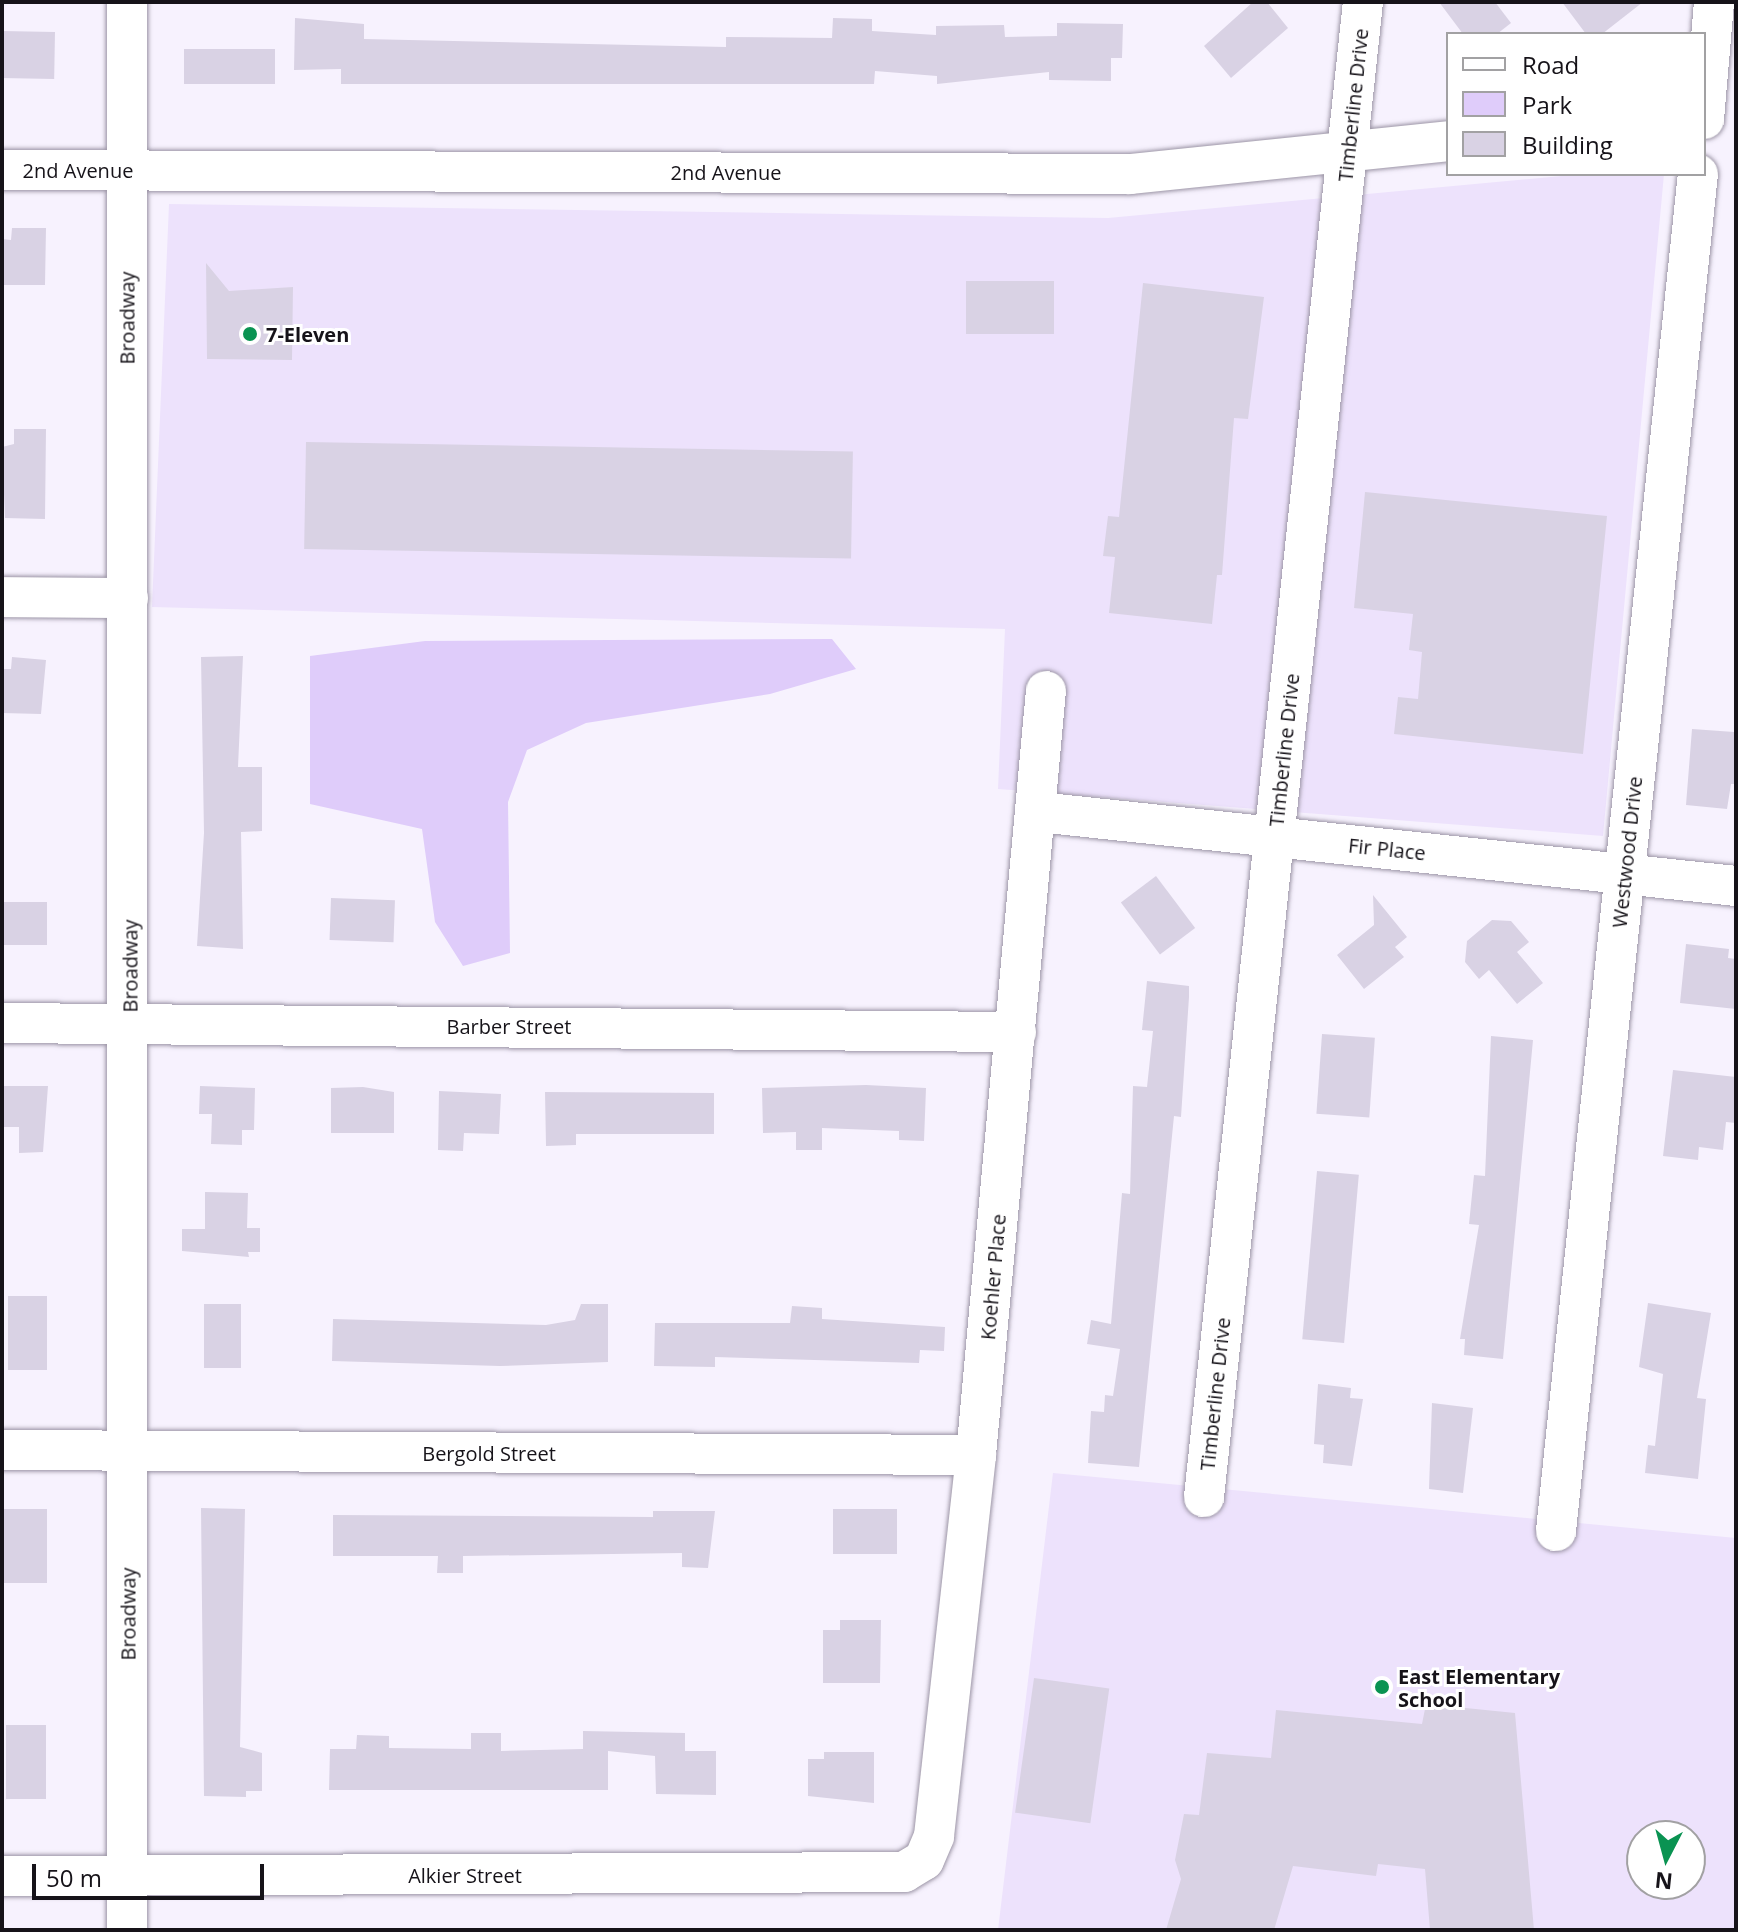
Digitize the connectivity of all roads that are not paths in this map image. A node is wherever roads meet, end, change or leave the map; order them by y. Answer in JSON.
{"nodes":[{"id":1,"x":127,"y":2,"type":"edge"},
{"id":2,"x":1363,"y":2,"type":"edge"},
{"id":3,"x":1714,"y":2,"type":"edge"},
{"id":4,"x":1706,"y":96,"type":"edge"},
{"id":5,"x":1736,"y":116,"type":"edge"},
{"id":6,"x":1706,"y":119,"type":"edge"},
{"id":7,"x":1446,"y":141,"type":"edge"},
{"id":8,"x":1349,"y":149,"type":"junction"},
{"id":9,"x":2,"y":170,"type":"edge"},
{"id":10,"x":127,"y":170,"type":"junction"},
{"id":11,"x":1698,"y":176,"type":"edge"},
{"id":12,"x":2,"y":597,"type":"edge"},
{"id":13,"x":128,"y":598,"type":"junction"},
{"id":14,"x":1046,"y":691,"type":"dead end"},
{"id":15,"x":1038,"y":812,"type":"junction"},
{"id":16,"x":1274,"y":837,"type":"junction"},
{"id":17,"x":1625,"y":874,"type":"junction"},
{"id":18,"x":1736,"y":886,"type":"edge"},
{"id":19,"x":2,"y":1023,"type":"edge"},
{"id":20,"x":131,"y":1024,"type":"junction"},
{"id":21,"x":1016,"y":1032,"type":"junction"},
{"id":22,"x":2,"y":1450,"type":"edge"},
{"id":23,"x":128,"y":1450,"type":"junction"},
{"id":24,"x":976,"y":1455,"type":"junction"},
{"id":25,"x":1204,"y":1497,"type":"dead end"},
{"id":26,"x":1556,"y":1531,"type":"dead end"},
{"id":27,"x":924,"y":1860,"type":"joint"},
{"id":28,"x":2,"y":1876,"type":"edge"},
{"id":29,"x":127,"y":1877,"type":"junction"},
{"id":30,"x":127,"y":1930,"type":"edge"}],
"edges":[{"from":1,"to":10,"type":"street","name":"Broadway"},
{"from":2,"to":8,"type":"street","name":"Timberline Drive"},
{"from":3,"to":4,"type":"street"},
{"from":5,"to":6,"type":"street"},
{"from":7,"to":8,"type":"street","name":"2nd Avenue"},
{"from":8,"to":10,"type":"street","name":"2nd Avenue"},
{"from":8,"to":16,"type":"street","name":"Timberline Drive"},
{"from":9,"to":10,"type":"street","name":"2nd Avenue"},
{"from":10,"to":13,"type":"street","name":"Broadway"},
{"from":11,"to":17,"type":"street","name":"Westwood Drive"},
{"from":12,"to":13,"type":"street"},
{"from":13,"to":20,"type":"street","name":"Broadway"},
{"from":14,"to":15,"type":"street","name":"Koehler Place"},
{"from":15,"to":16,"type":"street","name":"Fir Place"},
{"from":15,"to":21,"type":"street","name":"Koehler Place"},
{"from":16,"to":17,"type":"street","name":"Fir Place"},
{"from":16,"to":25,"type":"street","name":"Timberline Drive"},
{"from":17,"to":18,"type":"street","name":"Fir Place"},
{"from":17,"to":26,"type":"street","name":"Westwood Drive"},
{"from":19,"to":20,"type":"street","name":"Barber Street"},
{"from":20,"to":21,"type":"street","name":"Barber Street"},
{"from":20,"to":23,"type":"street","name":"Broadway"},
{"from":21,"to":24,"type":"street","name":"Koehler Place"},
{"from":22,"to":23,"type":"street","name":"Bergold Street"},
{"from":23,"to":24,"type":"street","name":"Bergold Street"},
{"from":23,"to":29,"type":"street","name":"Broadway"},
{"from":24,"to":27,"type":"street","name":"Koehler Place"},
{"from":27,"to":29,"type":"street","name":"Alkier Street"},
{"from":28,"to":29,"type":"street","name":"Alkier Street"},
{"from":29,"to":30,"type":"street","name":"Broadway"}]}
